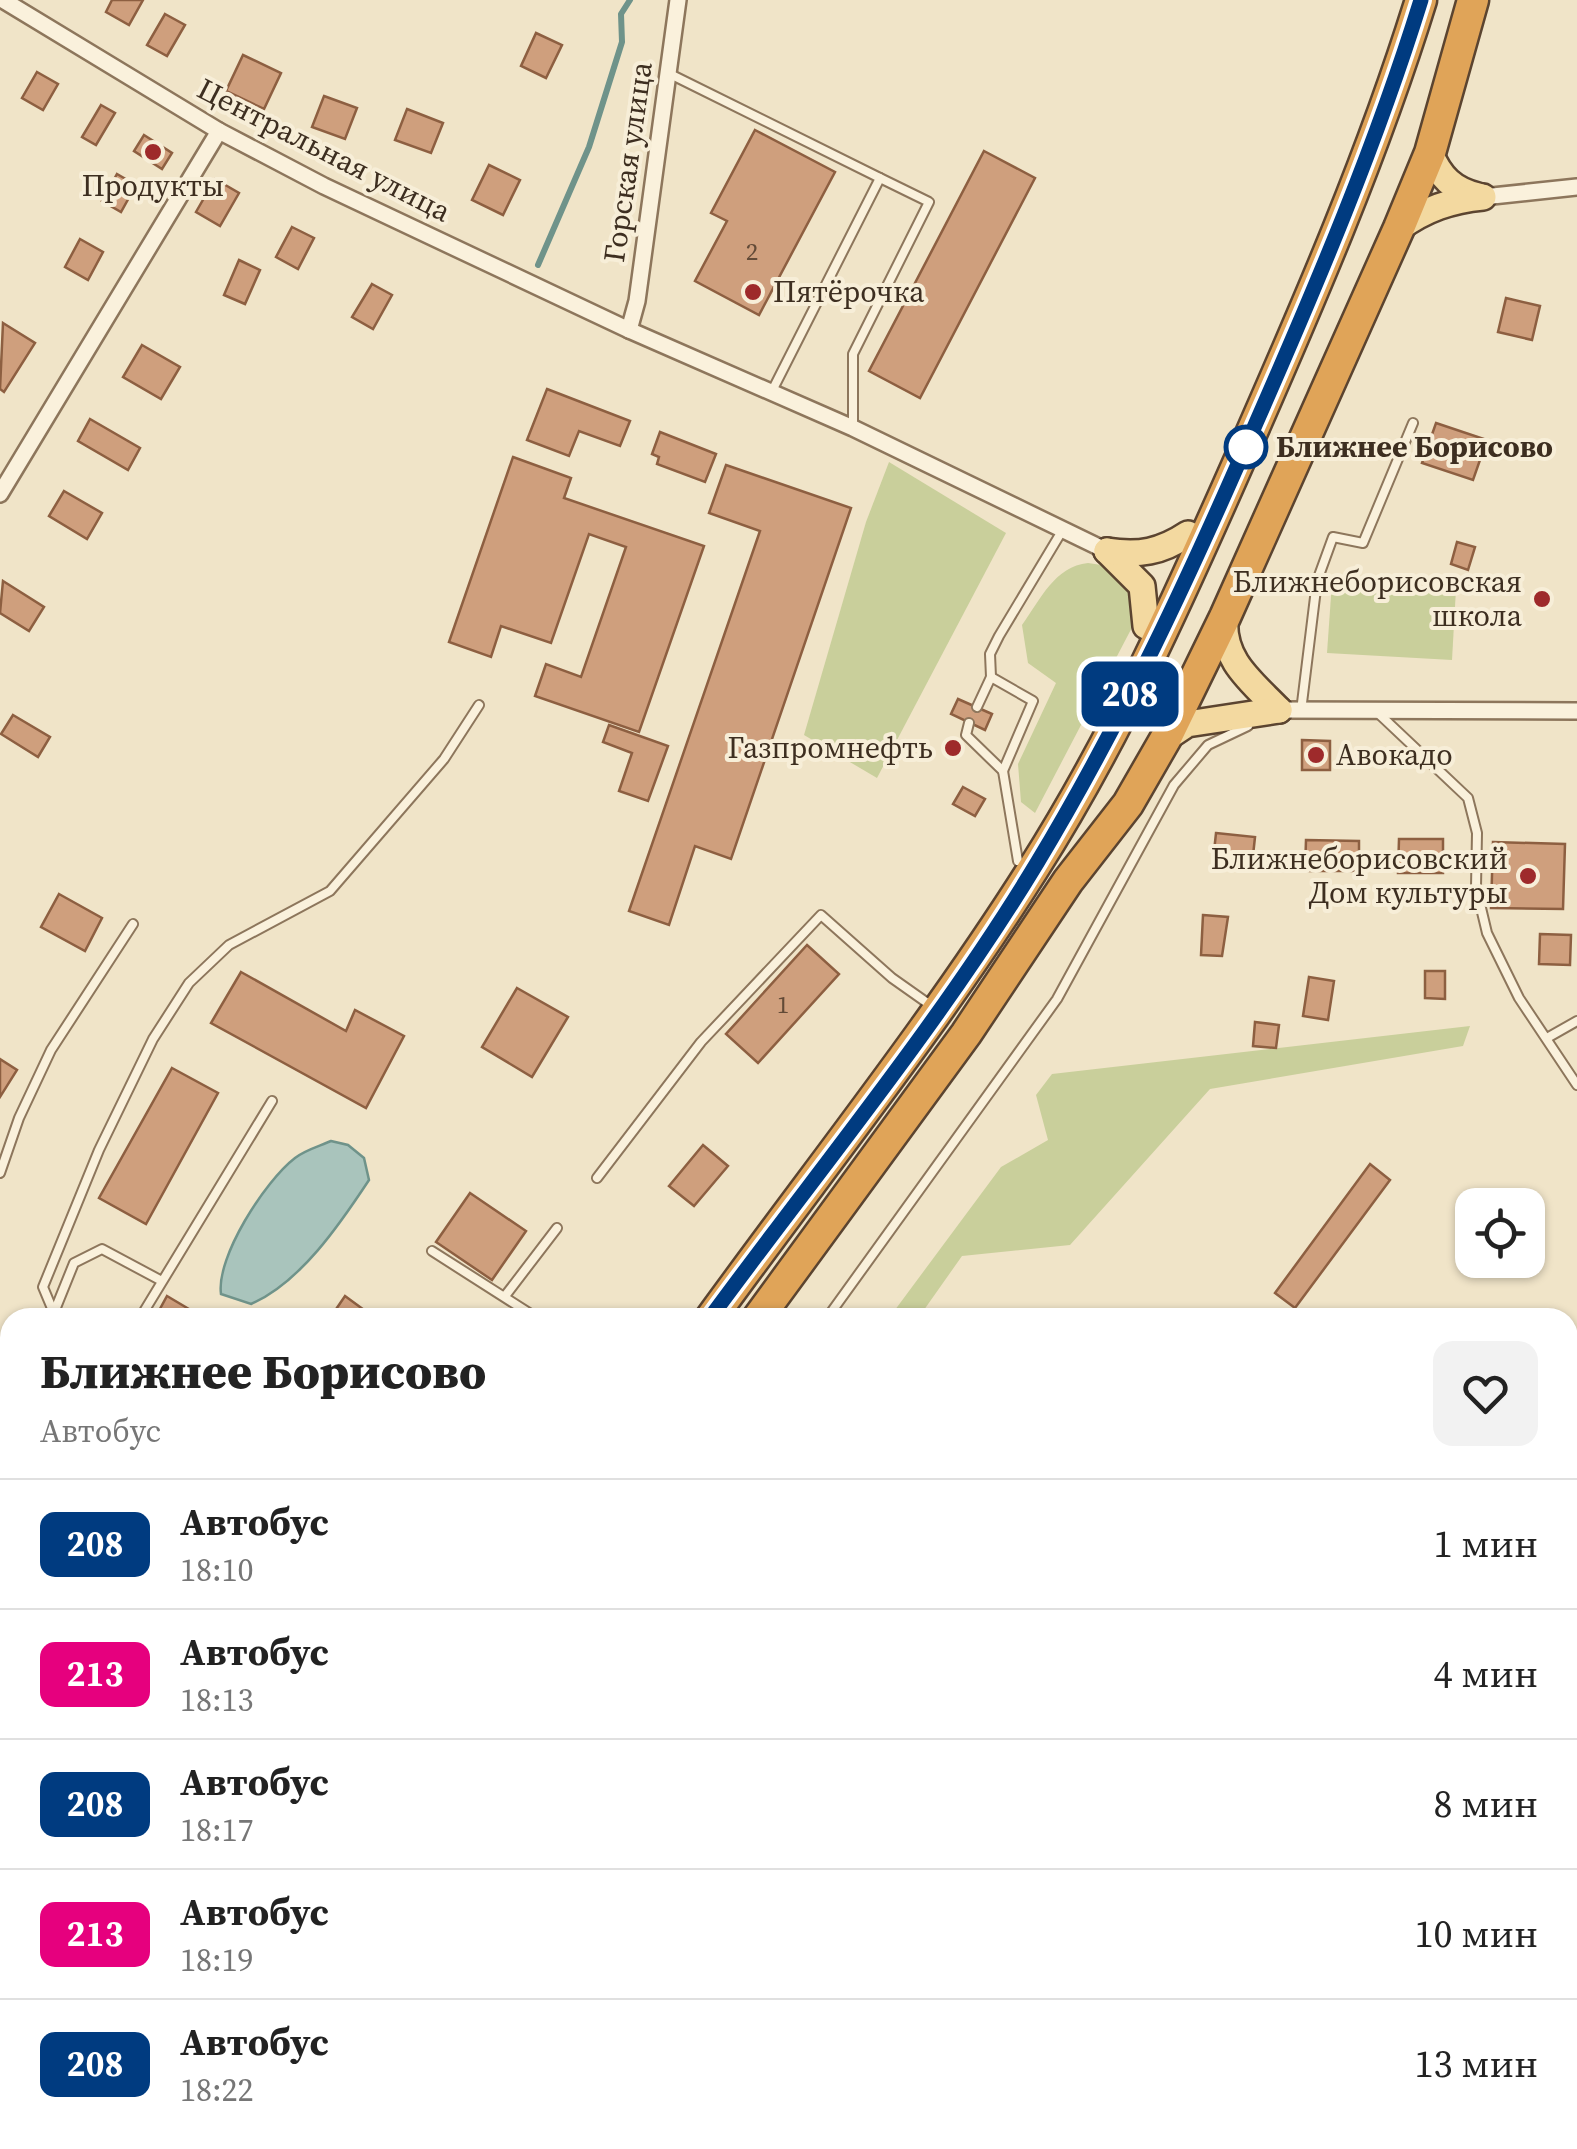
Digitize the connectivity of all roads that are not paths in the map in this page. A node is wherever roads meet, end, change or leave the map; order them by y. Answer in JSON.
{"nodes":[{"id":1,"x":3,"y":0,"type":"edge"},
{"id":2,"x":678,"y":0,"type":"edge"},
{"id":3,"x":1421,"y":0,"type":"edge"},
{"id":4,"x":1458,"y":0,"type":"edge"},
{"id":5,"x":1472,"y":0,"type":"edge"},
{"id":6,"x":668,"y":72,"type":"junction"},
{"id":7,"x":219,"y":131,"type":"junction"},
{"id":8,"x":1430,"y":154,"type":"junction"},
{"id":9,"x":1366,"y":162,"type":"junction"},
{"id":10,"x":880,"y":178,"type":"junction"},
{"id":11,"x":1577,"y":188,"type":"edge"},
{"id":12,"x":1483,"y":197,"type":"junction"},
{"id":13,"x":1399,"y":228,"type":"junction"},
{"id":14,"x":629,"y":330,"type":"junction"},
{"id":15,"x":772,"y":391,"type":"junction"},
{"id":16,"x":1414,"y":423,"type":"dead end"},
{"id":17,"x":852,"y":428,"type":"junction"},
{"id":18,"x":0,"y":494,"type":"edge"},
{"id":19,"x":1062,"y":531,"type":"junction"},
{"id":20,"x":1188,"y":534,"type":"junction"},
{"id":21,"x":1107,"y":551,"type":"junction"},
{"id":22,"x":1225,"y":618,"type":"junction"},
{"id":23,"x":1146,"y":626,"type":"junction"},
{"id":24,"x":991,"y":677,"type":"junction"},
{"id":25,"x":478,"y":705,"type":"dead end"},
{"id":26,"x":977,"y":707,"type":"dead end"},
{"id":27,"x":1290,"y":711,"type":"junction"},
{"id":28,"x":1577,"y":711,"type":"edge"},
{"id":29,"x":1378,"y":714,"type":"junction"},
{"id":30,"x":969,"y":723,"type":"dead end"},
{"id":31,"x":1166,"y":738,"type":"junction"},
{"id":32,"x":1003,"y":770,"type":"junction"},
{"id":33,"x":1018,"y":861,"type":"junction"},
{"id":34,"x":1068,"y":881,"type":"junction"},
{"id":35,"x":133,"y":924,"type":"dead end"},
{"id":36,"x":926,"y":1002,"type":"junction"},
{"id":37,"x":1577,"y":1021,"type":"edge"},
{"id":38,"x":1547,"y":1038,"type":"junction"},
{"id":39,"x":1577,"y":1085,"type":"edge"},
{"id":40,"x":272,"y":1101,"type":"dead end"},
{"id":41,"x":854,"y":1122,"type":"junction"},
{"id":42,"x":0,"y":1173,"type":"edge"},
{"id":43,"x":596,"y":1178,"type":"dead end"},
{"id":44,"x":558,"y":1228,"type":"dead end"},
{"id":45,"x":432,"y":1251,"type":"dead end"},
{"id":46,"x":160,"y":1280,"type":"junction"},
{"id":47,"x":505,"y":1296,"type":"junction"},
{"id":48,"x":52,"y":1308,"type":"edge"},
{"id":49,"x":57,"y":1308,"type":"edge"},
{"id":50,"x":145,"y":1308,"type":"edge"},
{"id":51,"x":522,"y":1308,"type":"edge"},
{"id":52,"x":717,"y":1308,"type":"edge"},
{"id":53,"x":765,"y":1308,"type":"edge"},
{"id":54,"x":834,"y":1308,"type":"edge"}],
"edges":[{"from":1,"to":7,"type":"street","name":"Центральная улица"},
{"from":2,"to":6,"type":"street","name":"Горская улица"},
{"from":3,"to":9,"type":"highway"},
{"from":4,"to":34,"type":"highway"},
{"from":5,"to":8,"type":"highway"},
{"from":6,"to":10,"type":"lane"},
{"from":6,"to":14,"type":"street","name":"Горская улица"},
{"from":7,"to":14,"type":"street","name":"Центральная улица"},
{"from":7,"to":18,"type":"street"},
{"from":8,"to":12,"type":"main road"},
{"from":8,"to":13,"type":"highway"},
{"from":9,"to":20,"type":"highway"},
{"from":9,"to":41,"type":"highway"},
{"from":10,"to":15,"type":"lane"},
{"from":10,"to":17,"type":"lane"},
{"from":11,"to":12,"type":"street"},
{"from":12,"to":13,"type":"main road"},
{"from":13,"to":22,"type":"highway"},
{"from":14,"to":15,"type":"street","name":"Центральная улица"},
{"from":15,"to":17,"type":"street","name":"Центральная улица"},
{"from":16,"to":27,"type":"lane"},
{"from":17,"to":19,"type":"street","name":"Центральная улица"},
{"from":19,"to":21,"type":"street","name":"Центральная улица"},
{"from":19,"to":24,"type":"lane"},
{"from":20,"to":21,"type":"main road"},
{"from":20,"to":23,"type":"highway"},
{"from":21,"to":23,"type":"main road"},
{"from":22,"to":27,"type":"main road"},
{"from":22,"to":31,"type":"highway"},
{"from":23,"to":33,"type":"highway"},
{"from":24,"to":26,"type":"lane"},
{"from":24,"to":32,"type":"lane"},
{"from":25,"to":48,"type":"lane"},
{"from":27,"to":29,"type":"street"},
{"from":27,"to":31,"type":"main road"},
{"from":27,"to":54,"type":"lane"},
{"from":28,"to":29,"type":"street"},
{"from":29,"to":38,"type":"lane"},
{"from":30,"to":32,"type":"lane"},
{"from":31,"to":34,"type":"highway"},
{"from":32,"to":33,"type":"lane"},
{"from":33,"to":36,"type":"highway"},
{"from":34,"to":53,"type":"highway"},
{"from":35,"to":42,"type":"lane"},
{"from":36,"to":41,"type":"highway"},
{"from":36,"to":43,"type":"lane"},
{"from":37,"to":38,"type":"lane"},
{"from":38,"to":39,"type":"lane"},
{"from":40,"to":46,"type":"lane"},
{"from":41,"to":52,"type":"highway"},
{"from":44,"to":47,"type":"lane"},
{"from":45,"to":47,"type":"lane"},
{"from":46,"to":49,"type":"lane"},
{"from":46,"to":50,"type":"lane"},
{"from":47,"to":51,"type":"lane"}]}
